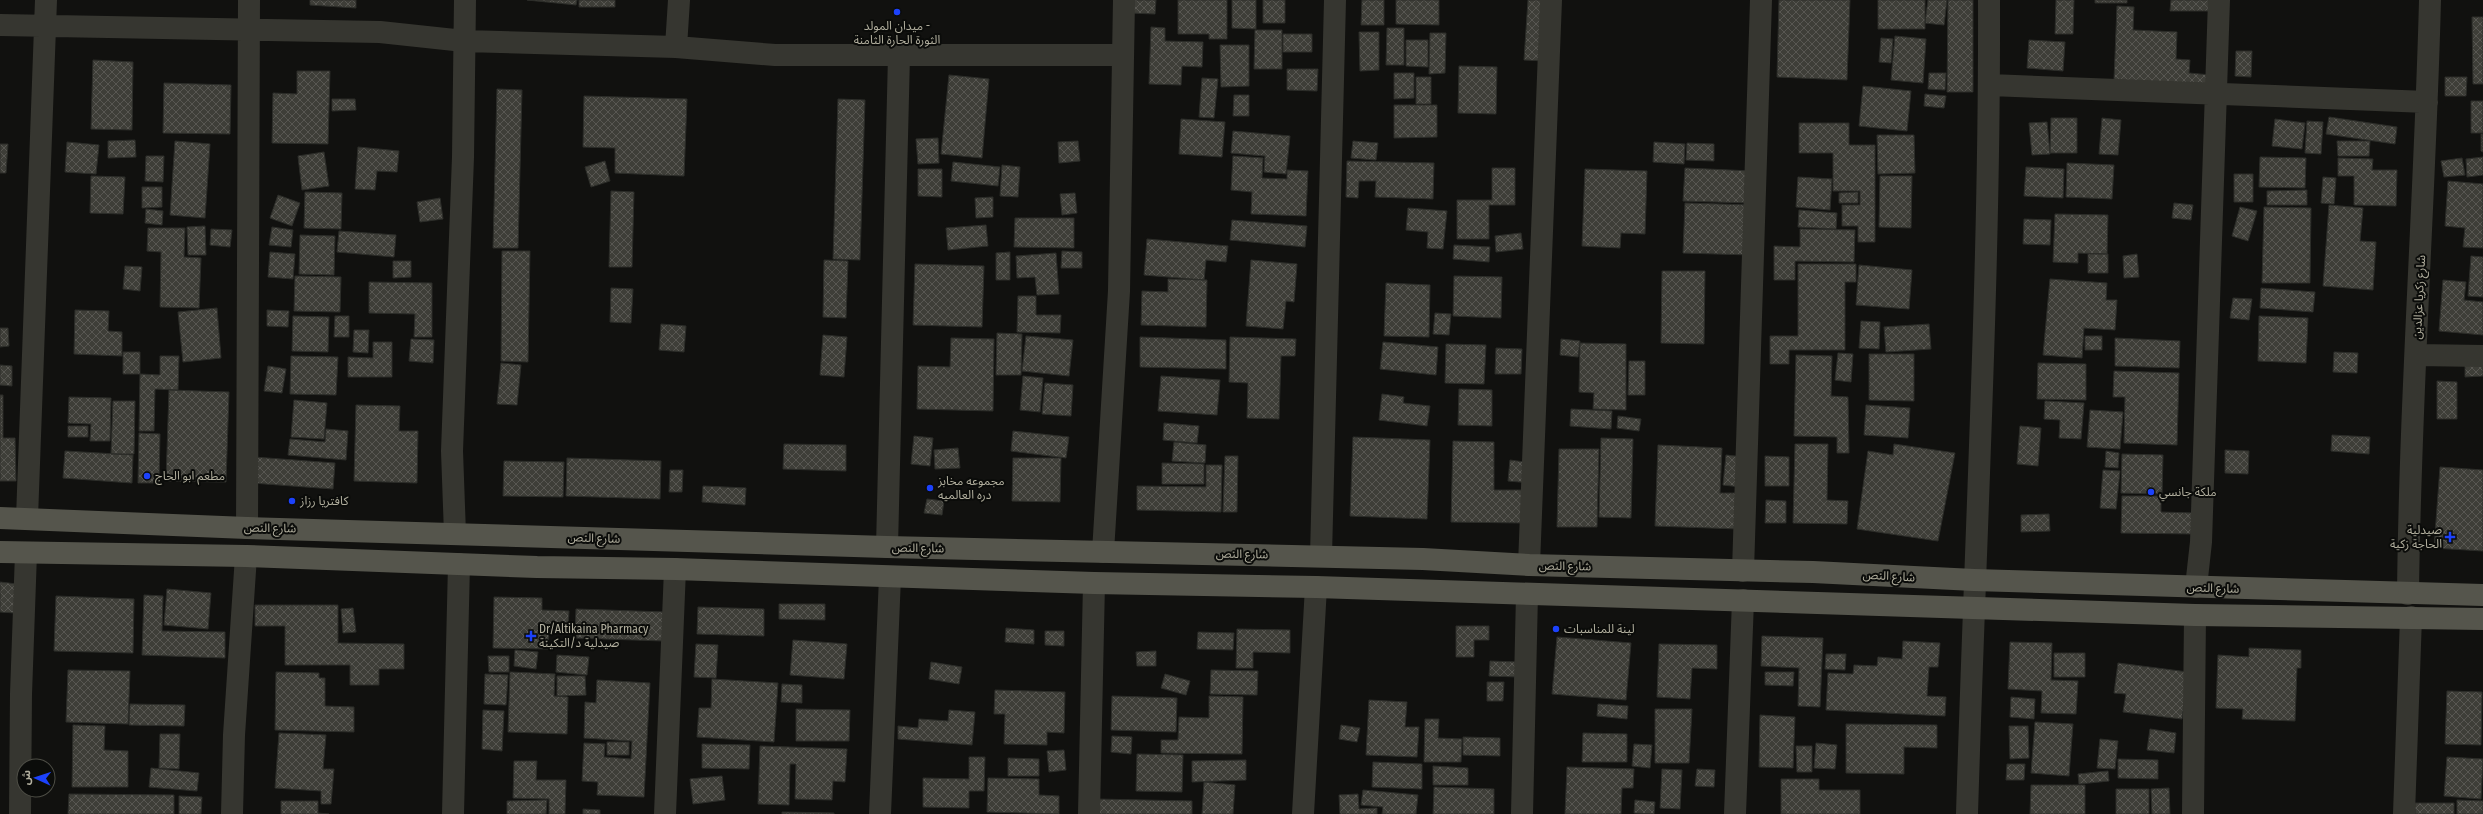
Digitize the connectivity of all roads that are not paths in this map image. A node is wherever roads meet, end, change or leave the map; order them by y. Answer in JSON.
{"nodes":[{"id":1,"x":46,"y":0,"type":"edge"},
{"id":2,"x":249,"y":0,"type":"edge"},
{"id":3,"x":465,"y":0,"type":"edge"},
{"id":4,"x":678,"y":0,"type":"edge"},
{"id":5,"x":1124,"y":0,"type":"edge"},
{"id":6,"x":1336,"y":0,"type":"edge"},
{"id":7,"x":1551,"y":0,"type":"edge"},
{"id":8,"x":1761,"y":0,"type":"edge"},
{"id":9,"x":1989,"y":0,"type":"edge"},
{"id":10,"x":2219,"y":0,"type":"edge"},
{"id":11,"x":2430,"y":0,"type":"edge"},
{"id":12,"x":0,"y":25,"type":"edge"},
{"id":13,"x":46,"y":26,"type":"junction"},
{"id":14,"x":248,"y":28,"type":"junction"},
{"id":15,"x":464,"y":41,"type":"junction"},
{"id":16,"x":676,"y":48,"type":"junction"},
{"id":17,"x":899,"y":55,"type":"junction"},
{"id":18,"x":1121,"y":55,"type":"junction"},
{"id":19,"x":1990,"y":85,"type":"junction"},
{"id":20,"x":2215,"y":95,"type":"junction"},
{"id":21,"x":2427,"y":102,"type":"junction"},
{"id":22,"x":2417,"y":355,"type":"junction"},
{"id":23,"x":2483,"y":356,"type":"edge"},
{"id":24,"x":0,"y":518,"type":"edge"},
{"id":25,"x":27,"y":518,"type":"junction"},
{"id":26,"x":247,"y":528,"type":"junction"},
{"id":27,"x":456,"y":534,"type":"junction"},
{"id":28,"x":887,"y":547,"type":"junction"},
{"id":29,"x":0,"y":552,"type":"edge"},
{"id":30,"x":1103,"y":552,"type":"junction"},
{"id":31,"x":26,"y":553,"type":"junction"},
{"id":32,"x":246,"y":556,"type":"junction"},
{"id":33,"x":1321,"y":556,"type":"junction"},
{"id":34,"x":459,"y":564,"type":"junction"},
{"id":35,"x":1529,"y":566,"type":"junction"},
{"id":36,"x":675,"y":569,"type":"junction"},
{"id":37,"x":1742,"y":571,"type":"junction"},
{"id":38,"x":890,"y":577,"type":"junction"},
{"id":39,"x":1974,"y":580,"type":"junction"},
{"id":40,"x":1094,"y":584,"type":"junction"},
{"id":41,"x":1316,"y":587,"type":"junction"},
{"id":42,"x":2196,"y":587,"type":"junction"},
{"id":43,"x":1527,"y":594,"type":"junction"},
{"id":44,"x":2408,"y":594,"type":"junction"},
{"id":45,"x":2483,"y":595,"type":"edge"},
{"id":46,"x":1743,"y":600,"type":"junction"},
{"id":47,"x":1973,"y":607,"type":"junction"},
{"id":48,"x":2196,"y":615,"type":"junction"},
{"id":49,"x":2410,"y":617,"type":"junction"},
{"id":50,"x":2483,"y":619,"type":"edge"},
{"id":51,"x":20,"y":814,"type":"edge"},
{"id":52,"x":232,"y":814,"type":"edge"},
{"id":53,"x":453,"y":814,"type":"edge"},
{"id":54,"x":665,"y":814,"type":"edge"},
{"id":55,"x":880,"y":814,"type":"edge"},
{"id":56,"x":1089,"y":814,"type":"edge"},
{"id":57,"x":1303,"y":814,"type":"edge"},
{"id":58,"x":1522,"y":814,"type":"edge"},
{"id":59,"x":1735,"y":814,"type":"edge"},
{"id":60,"x":1967,"y":814,"type":"edge"},
{"id":61,"x":2193,"y":814,"type":"edge"},
{"id":62,"x":2404,"y":814,"type":"edge"}],
"edges":[{"from":1,"to":13,"type":"street"},
{"from":2,"to":14,"type":"street"},
{"from":3,"to":15,"type":"street"},
{"from":4,"to":16,"type":"street"},
{"from":5,"to":18,"type":"street"},
{"from":6,"to":33,"type":"street"},
{"from":7,"to":35,"type":"street"},
{"from":8,"to":37,"type":"street"},
{"from":9,"to":19,"type":"street"},
{"from":10,"to":20,"type":"street"},
{"from":11,"to":21,"type":"street","name":"شارع زكريا عزالدين"},
{"from":12,"to":13,"type":"street"},
{"from":13,"to":14,"type":"street"},
{"from":13,"to":25,"type":"street"},
{"from":14,"to":15,"type":"street"},
{"from":14,"to":26,"type":"street"},
{"from":15,"to":16,"type":"street"},
{"from":15,"to":27,"type":"street"},
{"from":16,"to":17,"type":"street"},
{"from":17,"to":18,"type":"street"},
{"from":17,"to":28,"type":"street"},
{"from":18,"to":30,"type":"street"},
{"from":19,"to":20,"type":"street"},
{"from":19,"to":39,"type":"street"},
{"from":20,"to":21,"type":"street"},
{"from":20,"to":42,"type":"street"},
{"from":21,"to":22,"type":"street","name":"شارع زكريا عزالدين"},
{"from":22,"to":23,"type":"street"},
{"from":22,"to":44,"type":"street","name":"شارع زكريا عزالدين"},
{"from":24,"to":25,"type":"main road","name":"شارع النص"},
{"from":25,"to":26,"type":"main road","name":"شارع النص"},
{"from":26,"to":27,"type":"main road","name":"شارع النص"},
{"from":27,"to":28,"type":"main road","name":"شارع النص"},
{"from":28,"to":30,"type":"main road","name":"شارع النص"},
{"from":29,"to":31,"type":"main road"},
{"from":30,"to":33,"type":"main road","name":"شارع النص"},
{"from":31,"to":32,"type":"main road"},
{"from":31,"to":51,"type":"street"},
{"from":32,"to":34,"type":"main road"},
{"from":32,"to":52,"type":"street"},
{"from":33,"to":35,"type":"main road","name":"شارع النص"},
{"from":34,"to":36,"type":"main road"},
{"from":34,"to":53,"type":"street"},
{"from":35,"to":37,"type":"main road","name":"شارع النص"},
{"from":36,"to":38,"type":"main road"},
{"from":36,"to":54,"type":"street"},
{"from":37,"to":39,"type":"main road","name":"شارع النص"},
{"from":38,"to":40,"type":"main road"},
{"from":38,"to":55,"type":"street"},
{"from":39,"to":42,"type":"main road","name":"شارع النص"},
{"from":39,"to":47,"type":"street"},
{"from":40,"to":41,"type":"main road"},
{"from":40,"to":56,"type":"street"},
{"from":41,"to":43,"type":"main road"},
{"from":41,"to":57,"type":"street"},
{"from":42,"to":44,"type":"main road","name":"شارع النص"},
{"from":43,"to":46,"type":"main road"},
{"from":43,"to":58,"type":"street"},
{"from":44,"to":45,"type":"main road","name":"شارع النص"},
{"from":46,"to":47,"type":"main road"},
{"from":46,"to":59,"type":"street"},
{"from":47,"to":48,"type":"main road"},
{"from":47,"to":60,"type":"street"},
{"from":48,"to":49,"type":"main road"},
{"from":48,"to":61,"type":"street"},
{"from":49,"to":50,"type":"main road"},
{"from":49,"to":62,"type":"street"}]}
